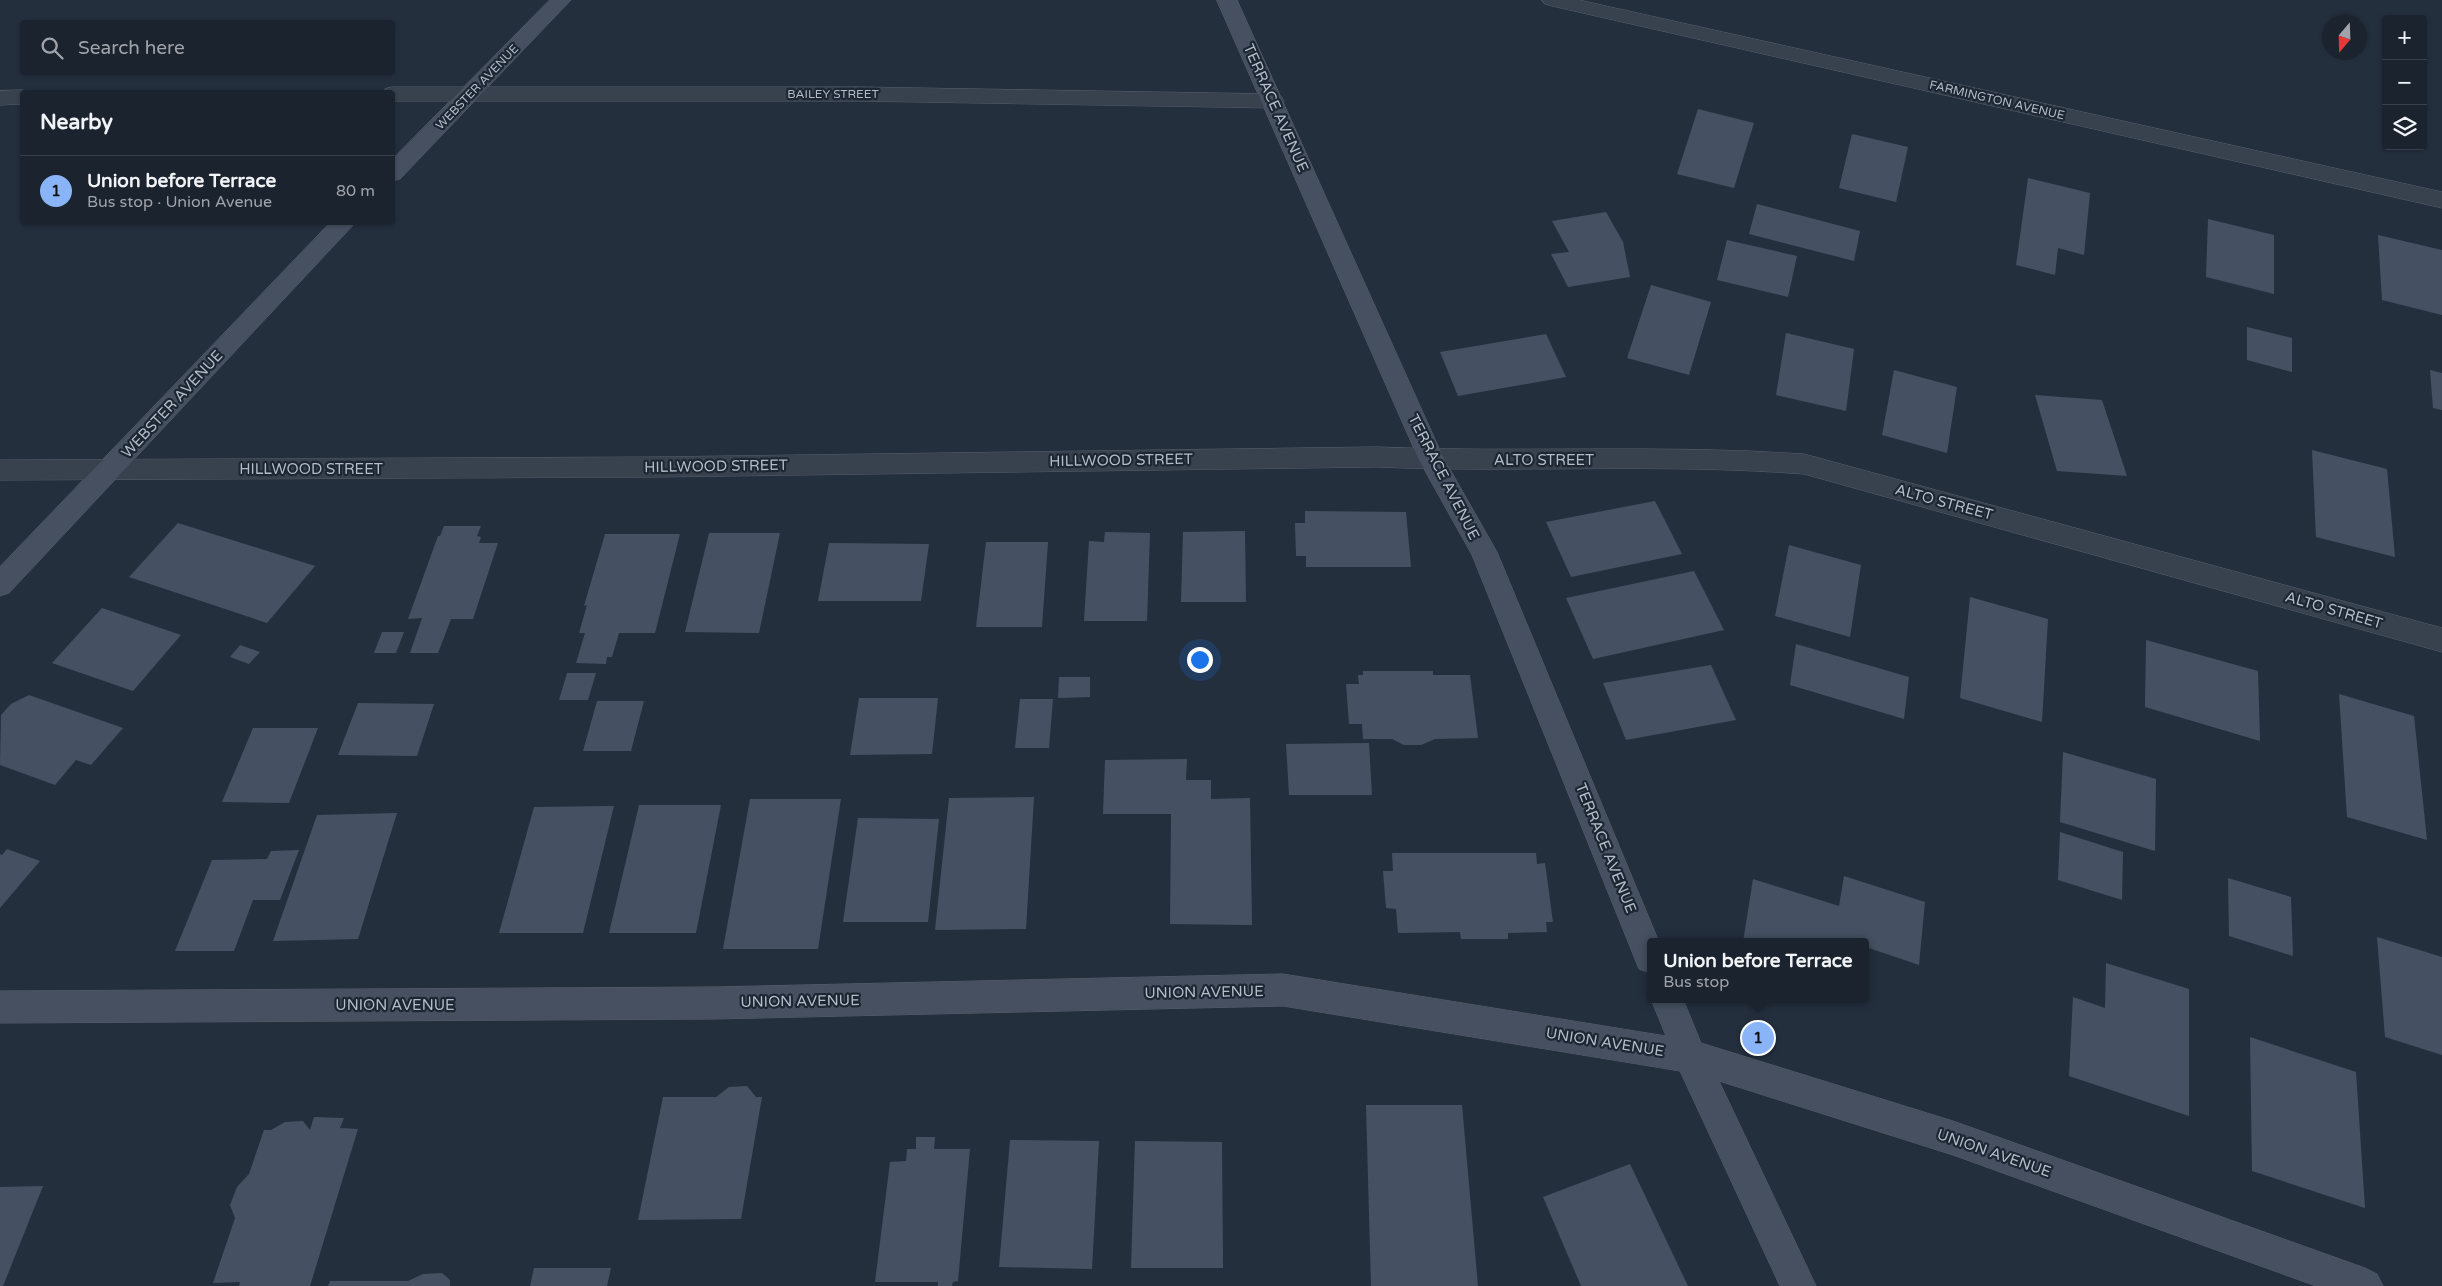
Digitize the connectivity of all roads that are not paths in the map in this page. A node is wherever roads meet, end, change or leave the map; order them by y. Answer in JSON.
{"nodes":[{"id":1,"x":561,"y":0,"type":"edge"},
{"id":2,"x":1227,"y":0,"type":"edge"},
{"id":3,"x":1552,"y":0,"type":"edge"},
{"id":4,"x":395,"y":94,"type":"edge"},
{"id":5,"x":470,"y":94,"type":"junction"},
{"id":6,"x":0,"y":98,"type":"edge"},
{"id":7,"x":20,"y":98,"type":"edge"},
{"id":8,"x":1274,"y":101,"type":"junction"},
{"id":9,"x":395,"y":171,"type":"edge"},
{"id":10,"x":2442,"y":200,"type":"edge"},
{"id":11,"x":342,"y":225,"type":"edge"},
{"id":12,"x":1432,"y":460,"type":"junction"},
{"id":13,"x":110,"y":469,"type":"junction"},
{"id":14,"x":0,"y":470,"type":"edge"},
{"id":15,"x":0,"y":586,"type":"edge"},
{"id":16,"x":2442,"y":640,"type":"edge"},
{"id":17,"x":1647,"y":951,"type":"edge"},
{"id":18,"x":1669,"y":1003,"type":"edge"},
{"id":19,"x":0,"y":1007,"type":"edge"},
{"id":20,"x":1690,"y":1056,"type":"junction"},
{"id":21,"x":1798,"y":1286,"type":"edge"},
{"id":22,"x":2365,"y":1286,"type":"edge"}],
"edges":[{"from":1,"to":5,"type":"street","name":"WEBSTER AVENUE"},
{"from":2,"to":8,"type":"street","name":"TERRACE AVENUE"},
{"from":3,"to":10,"type":"street","name":"FARMINGTON AVENUE"},
{"from":4,"to":5,"type":"street","name":"BAILEY STREET"},
{"from":5,"to":8,"type":"street","name":"BAILEY STREET"},
{"from":5,"to":9,"type":"street","name":"WEBSTER AVENUE"},
{"from":6,"to":7,"type":"street"},
{"from":8,"to":12,"type":"street","name":"TERRACE AVENUE"},
{"from":11,"to":13,"type":"street","name":"WEBSTER AVENUE"},
{"from":12,"to":13,"type":"street","name":"HILLWOOD STREET"},
{"from":12,"to":16,"type":"street","name":"ALTO STREET"},
{"from":12,"to":17,"type":"street","name":"TERRACE AVENUE"},
{"from":13,"to":14,"type":"street","name":"HILLWOOD STREET"},
{"from":13,"to":15,"type":"street","name":"WEBSTER AVENUE"},
{"from":18,"to":20,"type":"street"},
{"from":19,"to":20,"type":"street","name":"UNION AVENUE"},
{"from":20,"to":21,"type":"street"},
{"from":20,"to":22,"type":"street","name":"UNION AVENUE"}]}
